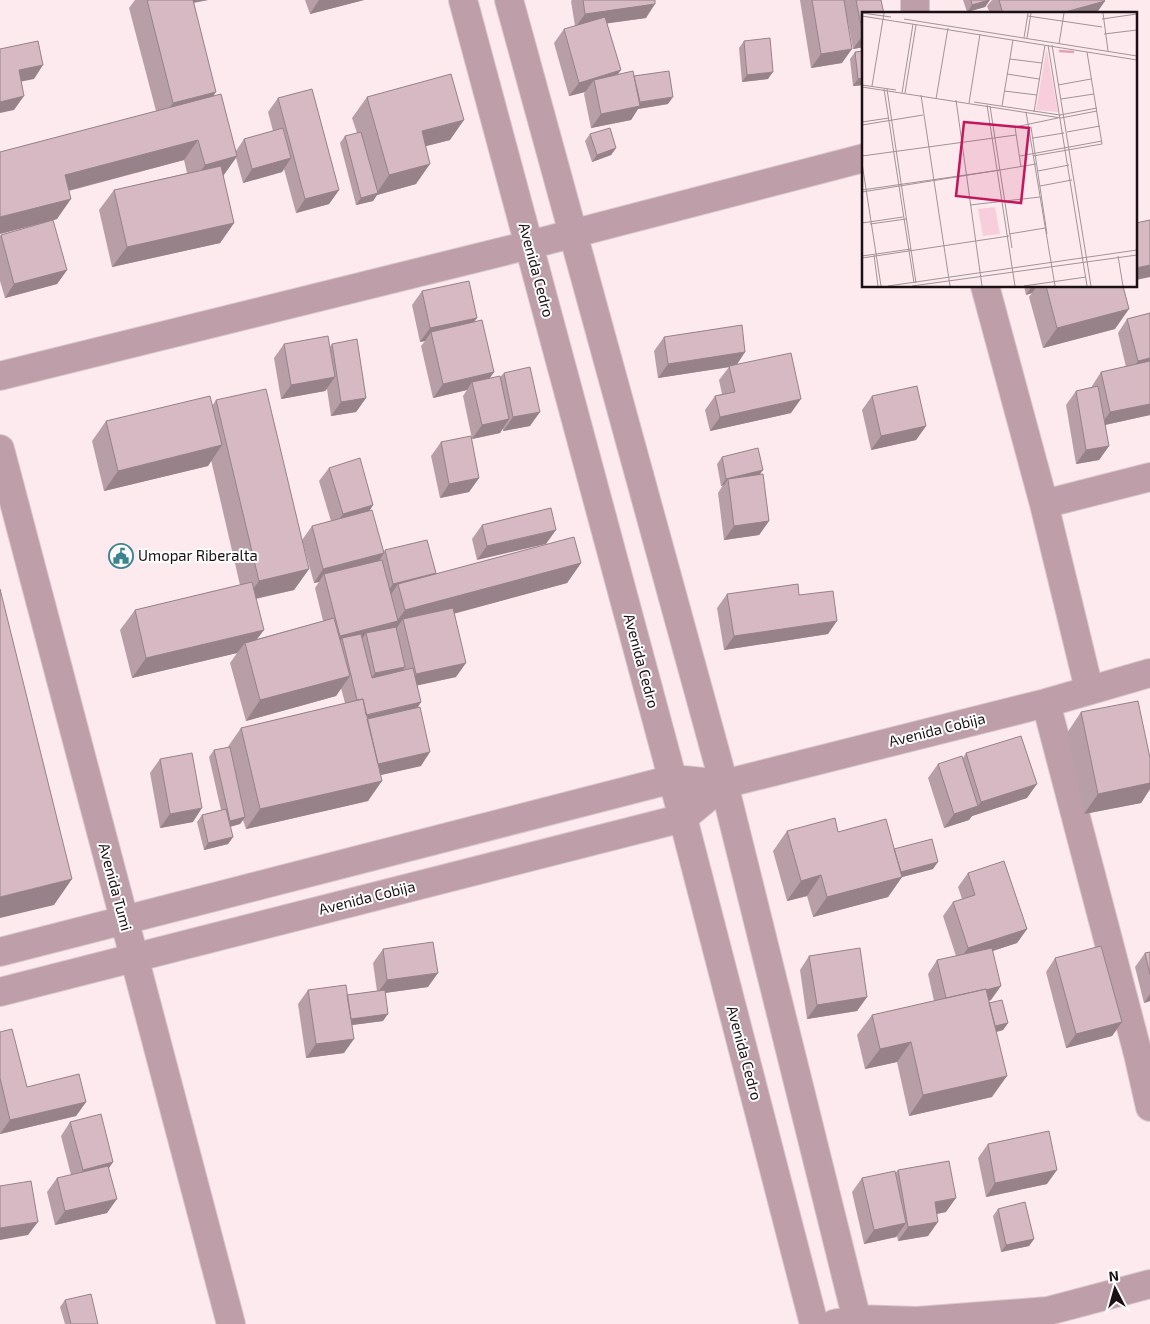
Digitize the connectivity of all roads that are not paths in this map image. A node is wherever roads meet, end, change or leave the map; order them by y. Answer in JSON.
{"nodes":[{"id":1,"x":463,"y":0,"type":"edge"},
{"id":2,"x":509,"y":0,"type":"edge"},
{"id":3,"x":862,"y":159,"type":"edge"},
{"id":4,"x":572,"y":234,"type":"junction"},
{"id":5,"x":529,"y":245,"type":"junction"},
{"id":6,"x":986,"y":288,"type":"edge"},
{"id":7,"x":0,"y":376,"type":"edge"},
{"id":8,"x":0,"y":449,"type":"edge"},
{"id":9,"x":1150,"y":477,"type":"edge"},
{"id":10,"x":1044,"y":504,"type":"junction"},
{"id":11,"x":1150,"y":673,"type":"edge"},
{"id":12,"x":1089,"y":689,"type":"junction"},
{"id":13,"x":1046,"y":702,"type":"junction"},
{"id":14,"x":672,"y":779,"type":"junction"},
{"id":15,"x":724,"y":784,"type":"junction"},
{"id":16,"x":683,"y":818,"type":"junction"},
{"id":17,"x":122,"y":919,"type":"junction"},
{"id":18,"x":0,"y":952,"type":"edge"},
{"id":19,"x":134,"y":957,"type":"junction"},
{"id":20,"x":0,"y":992,"type":"edge"},
{"id":21,"x":1150,"y":1107,"type":"edge"},
{"id":22,"x":1150,"y":1284,"type":"edge"},
{"id":23,"x":849,"y":1322,"type":"edge"},
{"id":24,"x":231,"y":1324,"type":"edge"},
{"id":25,"x":814,"y":1324,"type":"edge"}],
"edges":[{"from":1,"to":5,"type":"street","name":"Avenida Cedro"},
{"from":2,"to":4,"type":"street"},
{"from":3,"to":4,"type":"street"},
{"from":4,"to":5,"type":"street"},
{"from":4,"to":15,"type":"street"},
{"from":5,"to":7,"type":"street"},
{"from":5,"to":14,"type":"street","name":"Avenida Cedro"},
{"from":6,"to":10,"type":"street"},
{"from":8,"to":17,"type":"street","name":"Avenida Tumi"},
{"from":9,"to":10,"type":"street"},
{"from":10,"to":12,"type":"street"},
{"from":11,"to":12,"type":"street","name":"Avenida Cobija"},
{"from":12,"to":13,"type":"street","name":"Avenida Cobija"},
{"from":13,"to":15,"type":"street","name":"Avenida Cobija"},
{"from":13,"to":21,"type":"street"},
{"from":14,"to":15,"type":"street","name":"Avenida Cobija"},
{"from":14,"to":16,"type":"street","name":"Avenida Cedro"},
{"from":14,"to":17,"type":"street","name":"Avenida Cobija"},
{"from":15,"to":16,"type":"street","name":"Avenida Cobija"},
{"from":15,"to":23,"type":"street"},
{"from":16,"to":19,"type":"street","name":"Avenida Cobija"},
{"from":16,"to":25,"type":"street","name":"Avenida Cedro"},
{"from":17,"to":18,"type":"street","name":"Avenida Cobija"},
{"from":17,"to":19,"type":"street","name":"Avenida Tumi"},
{"from":19,"to":20,"type":"street","name":"Avenida Cobija"},
{"from":19,"to":24,"type":"street","name":"Avenida Tumi"},
{"from":22,"to":23,"type":"street"}]}
